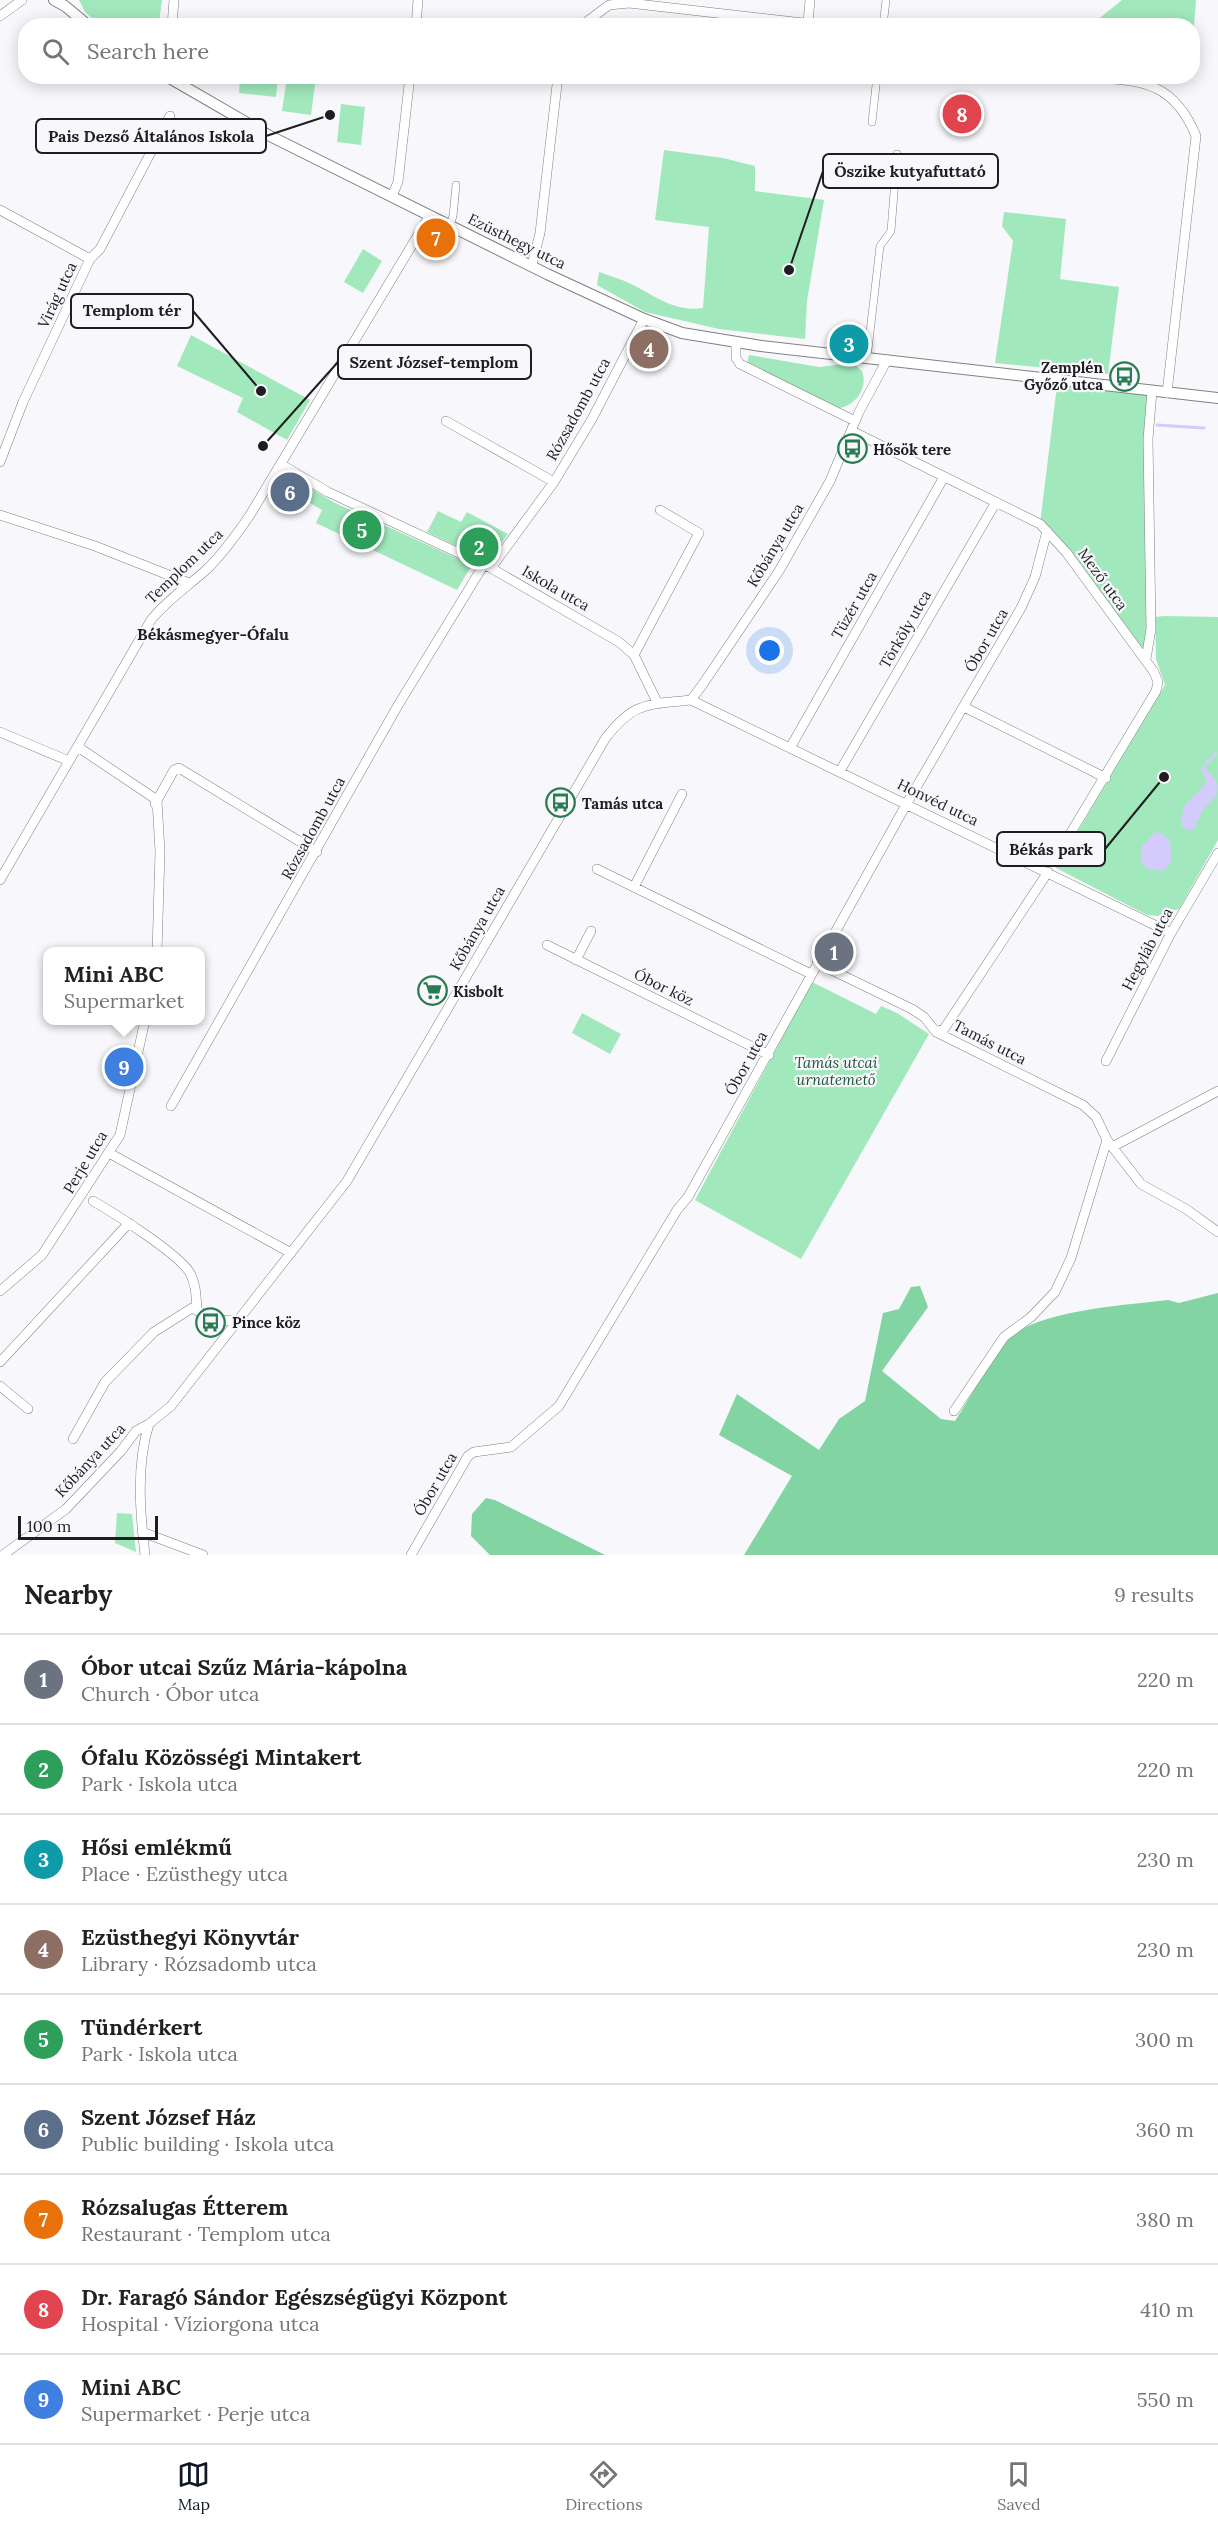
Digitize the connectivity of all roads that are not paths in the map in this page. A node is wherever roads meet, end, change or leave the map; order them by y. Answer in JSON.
{"nodes":[{"id":1,"x":23,"y":0,"type":"edge"},
{"id":2,"x":54,"y":0,"type":"edge"},
{"id":3,"x":72,"y":0,"type":"edge"},
{"id":4,"x":174,"y":0,"type":"edge"},
{"id":5,"x":418,"y":0,"type":"edge"},
{"id":6,"x":810,"y":0,"type":"edge"},
{"id":7,"x":886,"y":0,"type":"edge"},
{"id":8,"x":0,"y":16,"type":"edge"},
{"id":9,"x":78,"y":18,"type":"edge"},
{"id":10,"x":82,"y":18,"type":"edge"},
{"id":11,"x":173,"y":18,"type":"edge"},
{"id":12,"x":417,"y":18,"type":"edge"},
{"id":13,"x":592,"y":18,"type":"edge"},
{"id":14,"x":763,"y":18,"type":"edge"},
{"id":15,"x":808,"y":18,"type":"edge"},
{"id":16,"x":884,"y":18,"type":"edge"},
{"id":17,"x":180,"y":84,"type":"edge"},
{"id":18,"x":409,"y":84,"type":"edge"},
{"id":19,"x":557,"y":84,"type":"edge"},
{"id":20,"x":876,"y":84,"type":"edge"},
{"id":21,"x":1150,"y":84,"type":"edge"},
{"id":22,"x":170,"y":116,"type":"dead end"},
{"id":23,"x":872,"y":122,"type":"dead end"},
{"id":24,"x":897,"y":154,"type":"dead end"},
{"id":25,"x":456,"y":185,"type":"dead end"},
{"id":26,"x":392,"y":196,"type":"junction"},
{"id":27,"x":0,"y":210,"type":"edge"},
{"id":28,"x":430,"y":215,"type":"junction"},
{"id":29,"x":450,"y":225,"type":"junction"},
{"id":30,"x":90,"y":260,"type":"junction"},
{"id":31,"x":532,"y":265,"type":"junction"},
{"id":32,"x":644,"y":319,"type":"junction"},
{"id":33,"x":736,"y":343,"type":"junction"},
{"id":34,"x":867,"y":358,"type":"junction"},
{"id":35,"x":887,"y":360,"type":"junction"},
{"id":36,"x":1152,"y":391,"type":"junction"},
{"id":37,"x":1167,"y":393,"type":"junction"},
{"id":38,"x":1218,"y":398,"type":"edge"},
{"id":39,"x":446,"y":421,"type":"dead end"},
{"id":40,"x":854,"y":426,"type":"junction"},
{"id":41,"x":0,"y":462,"type":"edge"},
{"id":42,"x":282,"y":465,"type":"junction"},
{"id":43,"x":944,"y":477,"type":"junction"},
{"id":44,"x":554,"y":482,"type":"junction"},
{"id":45,"x":996,"y":501,"type":"junction"},
{"id":46,"x":660,"y":510,"type":"dead end"},
{"id":47,"x":0,"y":515,"type":"edge"},
{"id":48,"x":1047,"y":531,"type":"junction"},
{"id":49,"x":487,"y":567,"type":"junction"},
{"id":50,"x":189,"y":583,"type":"junction"},
{"id":51,"x":634,"y":655,"type":"junction"},
{"id":52,"x":1146,"y":659,"type":"junction"},
{"id":53,"x":691,"y":700,"type":"junction"},
{"id":54,"x":658,"y":704,"type":"junction"},
{"id":55,"x":964,"y":707,"type":"junction"},
{"id":56,"x":0,"y":732,"type":"edge"},
{"id":57,"x":78,"y":747,"type":"junction"},
{"id":58,"x":790,"y":748,"type":"junction"},
{"id":59,"x":69,"y":761,"type":"junction"},
{"id":60,"x":840,"y":771,"type":"junction"},
{"id":61,"x":1106,"y":778,"type":"junction"},
{"id":62,"x":682,"y":794,"type":"dead end"},
{"id":63,"x":156,"y":802,"type":"junction"},
{"id":64,"x":907,"y":802,"type":"junction"},
{"id":65,"x":1070,"y":834,"type":"dead end"},
{"id":66,"x":317,"y":852,"type":"junction"},
{"id":67,"x":1218,"y":853,"type":"edge"},
{"id":68,"x":597,"y":869,"type":"dead end"},
{"id":69,"x":1048,"y":872,"type":"junction"},
{"id":70,"x":0,"y":880,"type":"edge"},
{"id":71,"x":634,"y":887,"type":"junction"},
{"id":72,"x":591,"y":931,"type":"dead end"},
{"id":73,"x":1171,"y":933,"type":"junction"},
{"id":74,"x":547,"y":945,"type":"dead end"},
{"id":75,"x":157,"y":947,"type":"edge"},
{"id":76,"x":576,"y":960,"type":"junction"},
{"id":77,"x":817,"y":963,"type":"junction"},
{"id":78,"x":811,"y":974,"type":"junction"},
{"id":79,"x":144,"y":1025,"type":"edge"},
{"id":80,"x":936,"y":1032,"type":"junction"},
{"id":81,"x":769,"y":1055,"type":"junction"},
{"id":82,"x":1106,"y":1061,"type":"dead end"},
{"id":83,"x":1218,"y":1091,"type":"edge"},
{"id":84,"x":171,"y":1106,"type":"dead end"},
{"id":85,"x":1110,"y":1143,"type":"junction"},
{"id":86,"x":109,"y":1153,"type":"junction"},
{"id":87,"x":93,"y":1201,"type":"dead end"},
{"id":88,"x":129,"y":1222,"type":"junction"},
{"id":89,"x":1218,"y":1232,"type":"edge"},
{"id":90,"x":291,"y":1253,"type":"junction"},
{"id":91,"x":0,"y":1291,"type":"edge"},
{"id":92,"x":197,"y":1309,"type":"junction"},
{"id":93,"x":239,"y":1321,"type":"junction"},
{"id":94,"x":0,"y":1362,"type":"edge"},
{"id":95,"x":0,"y":1386,"type":"edge"},
{"id":96,"x":28,"y":1408,"type":"dead end"},
{"id":97,"x":954,"y":1411,"type":"dead end"},
{"id":98,"x":149,"y":1424,"type":"junction"},
{"id":99,"x":73,"y":1439,"type":"dead end"},
{"id":100,"x":142,"y":1532,"type":"junction"},
{"id":101,"x":3,"y":1555,"type":"edge"},
{"id":102,"x":145,"y":1555,"type":"edge"},
{"id":103,"x":202,"y":1555,"type":"edge"},
{"id":104,"x":411,"y":1555,"type":"edge"}],
"edges":[{"from":1,"to":8,"type":"street"},
{"from":2,"to":9,"type":"street"},
{"from":3,"to":10,"type":"street"},
{"from":4,"to":11,"type":"street"},
{"from":5,"to":12,"type":"street"},
{"from":6,"to":15,"type":"street"},
{"from":7,"to":16,"type":"street"},
{"from":13,"to":14,"type":"street"},
{"from":17,"to":26,"type":"street","name":"Ezüsthegy utca"},
{"from":18,"to":26,"type":"street"},
{"from":19,"to":31,"type":"street"},
{"from":20,"to":23,"type":"street"},
{"from":21,"to":37,"type":"street"},
{"from":22,"to":30,"type":"street","name":"Virág utca"},
{"from":24,"to":34,"type":"street"},
{"from":25,"to":29,"type":"street"},
{"from":26,"to":28,"type":"street","name":"Ezüsthegy utca"},
{"from":27,"to":30,"type":"street"},
{"from":28,"to":29,"type":"street","name":"Ezüsthegy utca"},
{"from":28,"to":42,"type":"street","name":"Templom utca"},
{"from":29,"to":31,"type":"street","name":"Ezüsthegy utca"},
{"from":30,"to":41,"type":"street","name":"Virág utca"},
{"from":31,"to":32,"type":"street","name":"Ezüsthegy utca"},
{"from":32,"to":33,"type":"street","name":"Ezüsthegy utca"},
{"from":32,"to":44,"type":"street","name":"Rózsadomb utca"},
{"from":33,"to":34,"type":"street","name":"Ezüsthegy utca"},
{"from":33,"to":40,"type":"street"},
{"from":34,"to":35,"type":"street","name":"Ezüsthegy utca"},
{"from":35,"to":36,"type":"street","name":"Ezüsthegy utca"},
{"from":35,"to":40,"type":"street"},
{"from":36,"to":37,"type":"street","name":"Ezüsthegy utca"},
{"from":36,"to":52,"type":"street"},
{"from":37,"to":38,"type":"street","name":"Ezüsthegy utca"},
{"from":39,"to":44,"type":"street"},
{"from":40,"to":43,"type":"street","name":"Mező utca"},
{"from":40,"to":53,"type":"street","name":"Kőbánya utca"},
{"from":42,"to":49,"type":"street","name":"Iskola utca"},
{"from":42,"to":50,"type":"street","name":"Templom utca"},
{"from":43,"to":45,"type":"street","name":"Mező utca"},
{"from":43,"to":58,"type":"street","name":"Tüzér utca"},
{"from":44,"to":49,"type":"street","name":"Rózsadomb utca"},
{"from":45,"to":48,"type":"street","name":"Mező utca"},
{"from":45,"to":60,"type":"street","name":"Törköly utca"},
{"from":46,"to":51,"type":"street"},
{"from":47,"to":50,"type":"street"},
{"from":48,"to":52,"type":"street","name":"Mező utca"},
{"from":48,"to":55,"type":"street","name":"Óbor utca"},
{"from":49,"to":51,"type":"street","name":"Iskola utca"},
{"from":49,"to":66,"type":"street","name":"Rózsadomb utca"},
{"from":50,"to":57,"type":"street","name":"Templom utca"},
{"from":51,"to":54,"type":"street","name":"Iskola utca"},
{"from":52,"to":61,"type":"street","name":"Mező utca"},
{"from":53,"to":54,"type":"street","name":"Kőbánya utca"},
{"from":53,"to":58,"type":"street","name":"Honvéd utca"},
{"from":54,"to":90,"type":"street","name":"Kőbánya utca"},
{"from":55,"to":61,"type":"street"},
{"from":55,"to":64,"type":"street","name":"Óbor utca"},
{"from":56,"to":59,"type":"street"},
{"from":57,"to":59,"type":"street","name":"Templom utca"},
{"from":57,"to":63,"type":"street"},
{"from":58,"to":60,"type":"street","name":"Honvéd utca"},
{"from":59,"to":70,"type":"street","name":"Templom utca"},
{"from":60,"to":64,"type":"street","name":"Honvéd utca"},
{"from":61,"to":65,"type":"street","name":"Mező utca"},
{"from":62,"to":71,"type":"street"},
{"from":63,"to":66,"type":"street"},
{"from":63,"to":75,"type":"street"},
{"from":64,"to":69,"type":"street","name":"Honvéd utca"},
{"from":64,"to":77,"type":"street","name":"Óbor utca"},
{"from":66,"to":84,"type":"street","name":"Rózsadomb utca"},
{"from":67,"to":73,"type":"street","name":"Hegyláb utca"},
{"from":68,"to":71,"type":"street"},
{"from":69,"to":73,"type":"street","name":"Honvéd utca"},
{"from":69,"to":80,"type":"street"},
{"from":71,"to":78,"type":"street"},
{"from":72,"to":76,"type":"street"},
{"from":73,"to":82,"type":"street","name":"Hegyláb utca"},
{"from":74,"to":76,"type":"street","name":"Óbor köz"},
{"from":76,"to":81,"type":"street","name":"Óbor köz"},
{"from":77,"to":78,"type":"street","name":"Óbor utca"},
{"from":77,"to":80,"type":"street","name":"Tamás utca"},
{"from":78,"to":81,"type":"street","name":"Óbor utca"},
{"from":79,"to":86,"type":"street","name":"Perje utca"},
{"from":80,"to":85,"type":"street","name":"Tamás utca"},
{"from":81,"to":104,"type":"street","name":"Óbor utca"},
{"from":83,"to":85,"type":"street"},
{"from":85,"to":89,"type":"street","name":"Tamás utca"},
{"from":85,"to":97,"type":"street"},
{"from":86,"to":90,"type":"street"},
{"from":86,"to":91,"type":"street","name":"Perje utca"},
{"from":87,"to":88,"type":"street"},
{"from":88,"to":92,"type":"street"},
{"from":88,"to":94,"type":"street"},
{"from":90,"to":93,"type":"street","name":"Kőbánya utca"},
{"from":92,"to":93,"type":"street"},
{"from":92,"to":99,"type":"street"},
{"from":93,"to":98,"type":"street","name":"Kőbánya utca"},
{"from":95,"to":96,"type":"street"},
{"from":98,"to":100,"type":"street"},
{"from":98,"to":101,"type":"street","name":"Kőbánya utca"},
{"from":100,"to":102,"type":"street"},
{"from":100,"to":103,"type":"street"}]}
